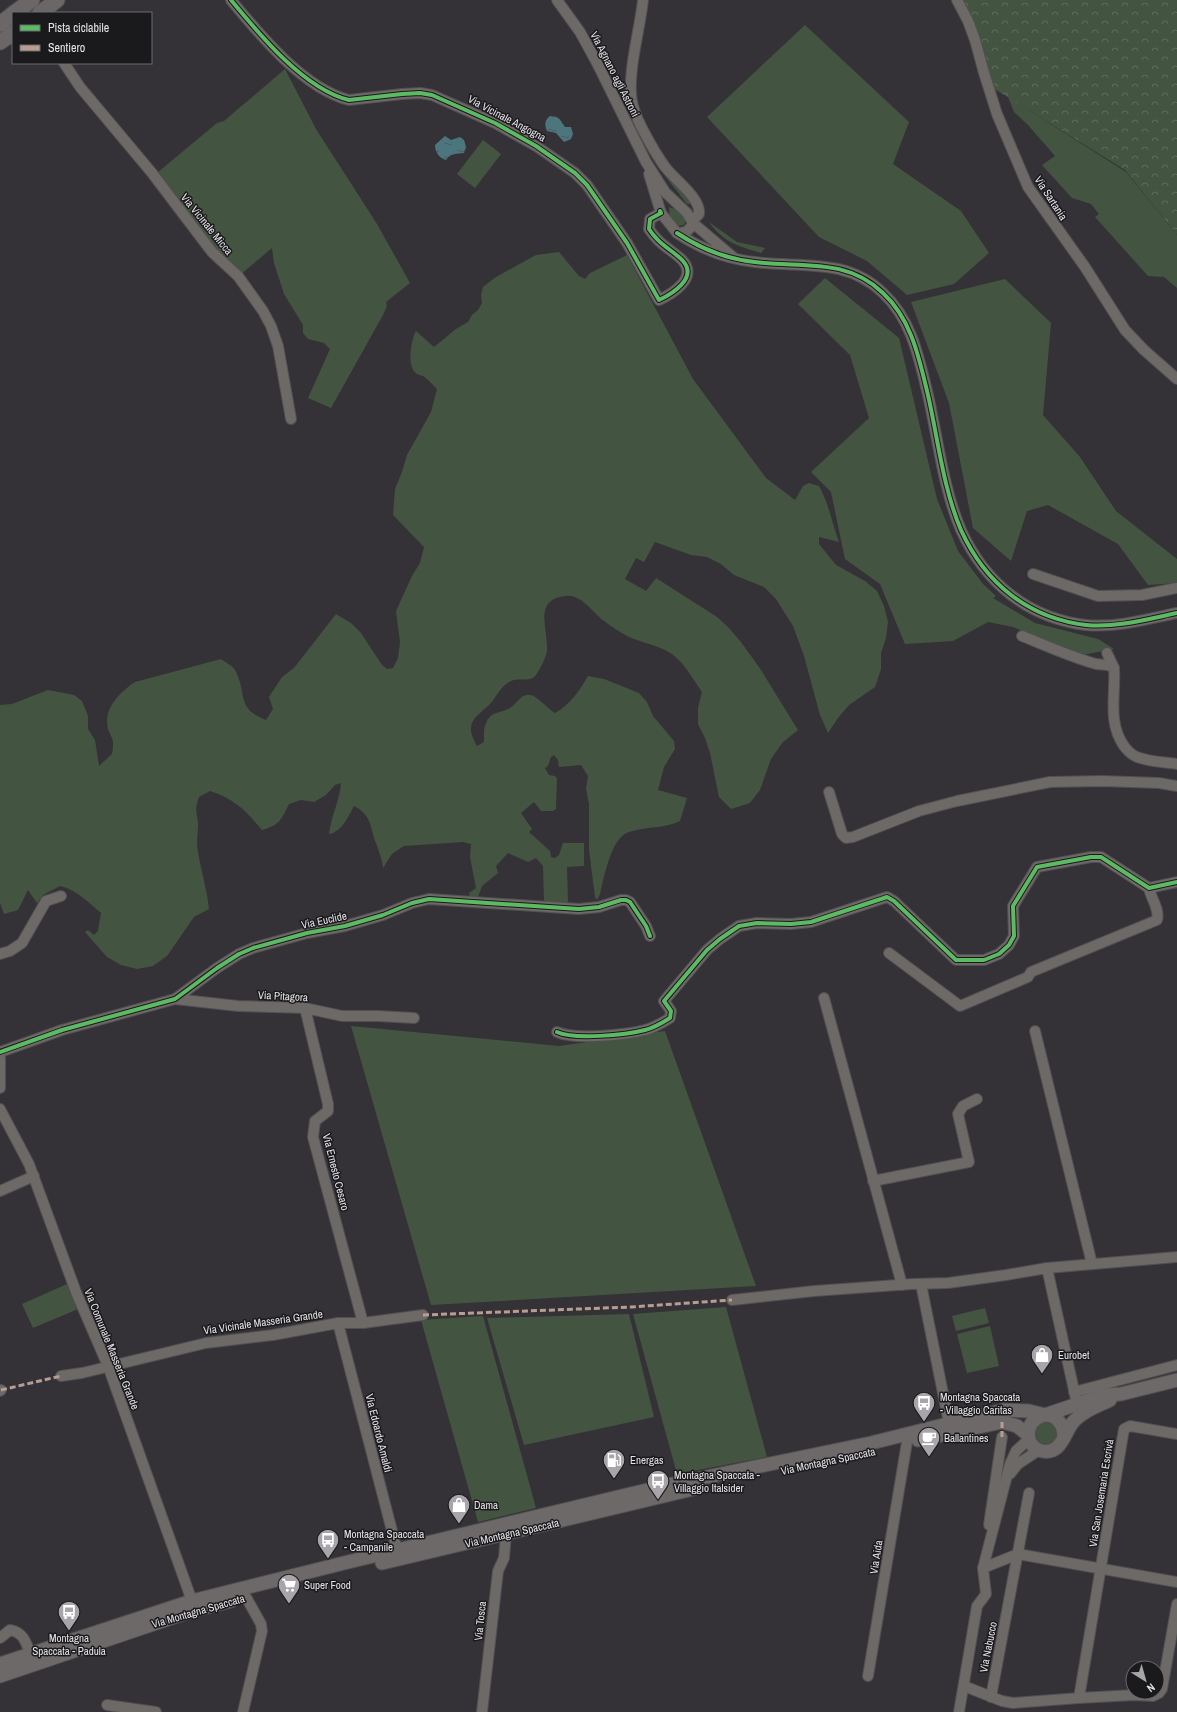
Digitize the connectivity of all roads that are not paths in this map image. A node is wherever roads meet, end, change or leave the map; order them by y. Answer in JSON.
{"nodes":[{"id":1,"x":32,"y":0,"type":"edge"},
{"id":2,"x":57,"y":0,"type":"edge"},
{"id":3,"x":231,"y":0,"type":"edge"},
{"id":4,"x":557,"y":0,"type":"edge"},
{"id":5,"x":643,"y":0,"type":"edge"},
{"id":6,"x":957,"y":0,"type":"edge"},
{"id":7,"x":15,"y":12,"type":"edge"},
{"id":8,"x":41,"y":12,"type":"edge"},
{"id":9,"x":12,"y":15,"type":"edge"},
{"id":10,"x":0,"y":24,"type":"edge"},
{"id":11,"x":12,"y":34,"type":"edge"},
{"id":12,"x":0,"y":42,"type":"edge"},
{"id":13,"x":65,"y":64,"type":"edge"},
{"id":14,"x":646,"y":162,"type":"junction"},
{"id":15,"x":677,"y":205,"type":"junction"},
{"id":16,"x":662,"y":214,"type":"junction"},
{"id":17,"x":691,"y":219,"type":"junction"},
{"id":18,"x":676,"y":233,"type":"junction"},
{"id":19,"x":733,"y":258,"type":"junction"},
{"id":20,"x":1177,"y":379,"type":"edge"},
{"id":21,"x":292,"y":419,"type":"dead end"},
{"id":22,"x":1033,"y":574,"type":"dead end"},
{"id":23,"x":1177,"y":588,"type":"edge"},
{"id":24,"x":1177,"y":613,"type":"edge"},
{"id":25,"x":1022,"y":636,"type":"dead end"},
{"id":26,"x":1107,"y":653,"type":"dead end"},
{"id":27,"x":1114,"y":668,"type":"junction"},
{"id":28,"x":1177,"y":764,"type":"edge"},
{"id":29,"x":1177,"y":786,"type":"edge"},
{"id":30,"x":829,"y":792,"type":"dead end"},
{"id":31,"x":1177,"y":882,"type":"edge"},
{"id":32,"x":1149,"y":888,"type":"junction"},
{"id":33,"x":61,"y":896,"type":"dead end"},
{"id":34,"x":650,"y":936,"type":"dead end"},
{"id":35,"x":889,"y":953,"type":"dead end"},
{"id":36,"x":0,"y":954,"type":"edge"},
{"id":37,"x":824,"y":998,"type":"dead end"},
{"id":38,"x":175,"y":1000,"type":"junction"},
{"id":39,"x":304,"y":1008,"type":"junction"},
{"id":40,"x":414,"y":1018,"type":"dead end"},
{"id":41,"x":1035,"y":1031,"type":"dead end"},
{"id":42,"x":557,"y":1032,"type":"dead end"},
{"id":43,"x":0,"y":1052,"type":"edge"},
{"id":44,"x":0,"y":1058,"type":"edge"},
{"id":45,"x":0,"y":1088,"type":"edge"},
{"id":46,"x":977,"y":1099,"type":"dead end"},
{"id":47,"x":0,"y":1110,"type":"edge"},
{"id":48,"x":34,"y":1176,"type":"junction"},
{"id":49,"x":873,"y":1180,"type":"junction"},
{"id":50,"x":0,"y":1191,"type":"edge"},
{"id":51,"x":1177,"y":1257,"type":"edge"},
{"id":52,"x":1092,"y":1264,"type":"junction"},
{"id":53,"x":1047,"y":1268,"type":"junction"},
{"id":54,"x":921,"y":1284,"type":"junction"},
{"id":55,"x":902,"y":1285,"type":"junction"},
{"id":56,"x":732,"y":1300,"type":"dead end"},
{"id":57,"x":423,"y":1315,"type":"dead end"},
{"id":58,"x":338,"y":1323,"type":"junction"},
{"id":59,"x":363,"y":1323,"type":"junction"},
{"id":60,"x":1177,"y":1365,"type":"edge"},
{"id":61,"x":108,"y":1366,"type":"junction"},
{"id":62,"x":61,"y":1376,"type":"dead end"},
{"id":63,"x":1177,"y":1380,"type":"edge"},
{"id":64,"x":1121,"y":1394,"type":"junction"},
{"id":65,"x":1075,"y":1398,"type":"junction"},
{"id":66,"x":1045,"y":1415,"type":"junction"},
{"id":67,"x":949,"y":1423,"type":"junction"},
{"id":68,"x":1177,"y":1434,"type":"edge"},
{"id":69,"x":1064,"y":1435,"type":"junction"},
{"id":70,"x":1002,"y":1437,"type":"dead end"},
{"id":71,"x":1029,"y":1437,"type":"junction"},
{"id":72,"x":907,"y":1442,"type":"junction"},
{"id":73,"x":1039,"y":1450,"type":"junction"},
{"id":74,"x":1007,"y":1481,"type":"junction"},
{"id":75,"x":1029,"y":1493,"type":"dead end"},
{"id":76,"x":506,"y":1534,"type":"junction"},
{"id":77,"x":397,"y":1550,"type":"junction"},
{"id":78,"x":1018,"y":1554,"type":"junction"},
{"id":79,"x":982,"y":1568,"type":"junction"},
{"id":80,"x":1100,"y":1569,"type":"junction"},
{"id":81,"x":1177,"y":1582,"type":"edge"},
{"id":82,"x":246,"y":1597,"type":"junction"},
{"id":83,"x":192,"y":1601,"type":"junction"},
{"id":84,"x":1177,"y":1604,"type":"edge"},
{"id":85,"x":5,"y":1629,"type":"edge"},
{"id":86,"x":0,"y":1638,"type":"edge"},
{"id":87,"x":30,"y":1653,"type":"junction"},
{"id":88,"x":0,"y":1664,"type":"edge"},
{"id":89,"x":0,"y":1676,"type":"edge"},
{"id":90,"x":868,"y":1676,"type":"dead end"},
{"id":91,"x":964,"y":1686,"type":"junction"},
{"id":92,"x":991,"y":1697,"type":"junction"},
{"id":93,"x":1078,"y":1698,"type":"junction"},
{"id":94,"x":107,"y":1705,"type":"dead end"},
{"id":95,"x":156,"y":1712,"type":"edge"},
{"id":96,"x":243,"y":1712,"type":"edge"},
{"id":97,"x":482,"y":1712,"type":"edge"},
{"id":98,"x":959,"y":1712,"type":"edge"}],
"edges":[{"from":1,"to":7,"type":"highway"},
{"from":2,"to":8,"type":"highway"},
{"from":3,"to":16,"type":"street","name":"Via Vicinale Angogna"},
{"from":4,"to":14,"type":"street","name":"Via Agnano agli Astroni"},
{"from":5,"to":17,"type":"street","name":"Via Agnano agli Astroni"},
{"from":6,"to":20,"type":"street","name":"Via Sartania"},
{"from":9,"to":10,"type":"highway"},
{"from":11,"to":12,"type":"highway"},
{"from":13,"to":21,"type":"street","name":"Via Vicinale Micca"},
{"from":14,"to":15,"type":"street"},
{"from":14,"to":16,"type":"street"},
{"from":15,"to":16,"type":"street","name":"Via Vicinale Angogna"},
{"from":15,"to":17,"type":"street"},
{"from":16,"to":18,"type":"street"},
{"from":17,"to":18,"type":"street"},
{"from":17,"to":19,"type":"street"},
{"from":18,"to":19,"type":"street"},
{"from":19,"to":24,"type":"street"},
{"from":22,"to":23,"type":"street"},
{"from":25,"to":27,"type":"street"},
{"from":26,"to":27,"type":"street"},
{"from":27,"to":28,"type":"street"},
{"from":29,"to":30,"type":"street"},
{"from":31,"to":32,"type":"street"},
{"from":32,"to":35,"type":"street"},
{"from":32,"to":42,"type":"street"},
{"from":33,"to":36,"type":"street"},
{"from":34,"to":38,"type":"street","name":"Via Euclide"},
{"from":37,"to":49,"type":"street"},
{"from":38,"to":39,"type":"street","name":"Via Pitagora"},
{"from":38,"to":43,"type":"street","name":"Via Euclide"},
{"from":39,"to":40,"type":"street","name":"Via Pitagora"},
{"from":39,"to":59,"type":"street","name":"Via Ernesto Cesaro"},
{"from":41,"to":52,"type":"street"},
{"from":44,"to":45,"type":"street"},
{"from":46,"to":49,"type":"street"},
{"from":47,"to":48,"type":"street","name":"Via Comunale Masseria Grande"},
{"from":48,"to":50,"type":"street"},
{"from":48,"to":61,"type":"street","name":"Via Comunale Masseria Grande"},
{"from":49,"to":55,"type":"street"},
{"from":51,"to":52,"type":"street"},
{"from":52,"to":53,"type":"street"},
{"from":53,"to":54,"type":"street"},
{"from":53,"to":65,"type":"street"},
{"from":54,"to":55,"type":"street"},
{"from":54,"to":67,"type":"street"},
{"from":55,"to":56,"type":"street"},
{"from":57,"to":59,"type":"street","name":"Via Vicinale Masseria Grande"},
{"from":58,"to":59,"type":"street","name":"Via Vicinale Masseria Grande"},
{"from":58,"to":61,"type":"street","name":"Via Vicinale Masseria Grande"},
{"from":58,"to":77,"type":"street","name":"Via Edoardo Amaldi"},
{"from":60,"to":65,"type":"street"},
{"from":61,"to":62,"type":"street","name":"Via Vicinale Masseria Grande"},
{"from":61,"to":83,"type":"street","name":"Via Comunale Masseria Grande"},
{"from":63,"to":64,"type":"main road"},
{"from":64,"to":65,"type":"main road"},
{"from":64,"to":69,"type":"main road"},
{"from":65,"to":66,"type":"main road"},
{"from":66,"to":67,"type":"main road","name":"Via Montagna Spaccata"},
{"from":66,"to":69,"type":"main road","name":"Via Montagna Spaccata"},
{"from":66,"to":71,"type":"main road"},
{"from":67,"to":77,"type":"main road","name":"Via Montagna Spaccata"},
{"from":68,"to":80,"type":"street","name":"Via San Josemaria Escrivà"},
{"from":69,"to":73,"type":"main road"},
{"from":70,"to":79,"type":"street","name":"Via Nabucco"},
{"from":71,"to":72,"type":"main road","name":"Via Montagna Spaccata"},
{"from":71,"to":73,"type":"main road","name":"Via Montagna Spaccata"},
{"from":71,"to":74,"type":"street","name":"Via Nabucco"},
{"from":72,"to":76,"type":"main road","name":"Via Montagna Spaccata"},
{"from":72,"to":90,"type":"street","name":"Via Aida"},
{"from":73,"to":74,"type":"street","name":"Via Nabucco"},
{"from":74,"to":79,"type":"street","name":"Via Nabucco"},
{"from":75,"to":78,"type":"street","name":"Via Nabucco"},
{"from":76,"to":82,"type":"main road","name":"Via Montagna Spaccata"},
{"from":76,"to":97,"type":"street","name":"Via Tosca"},
{"from":77,"to":83,"type":"main road","name":"Via Montagna Spaccata"},
{"from":78,"to":79,"type":"street"},
{"from":78,"to":80,"type":"street"},
{"from":78,"to":92,"type":"street","name":"Via Nabucco"},
{"from":79,"to":91,"type":"street","name":"Via Nabucco"},
{"from":80,"to":81,"type":"street"},
{"from":80,"to":93,"type":"street","name":"Via San Josemaria Escrivà"},
{"from":82,"to":89,"type":"main road","name":"Via Montagna Spaccata"},
{"from":82,"to":96,"type":"street"},
{"from":83,"to":87,"type":"main road","name":"Via Montagna Spaccata"},
{"from":84,"to":93,"type":"street"},
{"from":85,"to":86,"type":"street"},
{"from":85,"to":87,"type":"street"},
{"from":87,"to":88,"type":"main road","name":"Via Montagna Spaccata"},
{"from":91,"to":92,"type":"street"},
{"from":91,"to":98,"type":"street","name":"Via Nabucco"},
{"from":92,"to":93,"type":"street"},
{"from":94,"to":95,"type":"street"}]}
